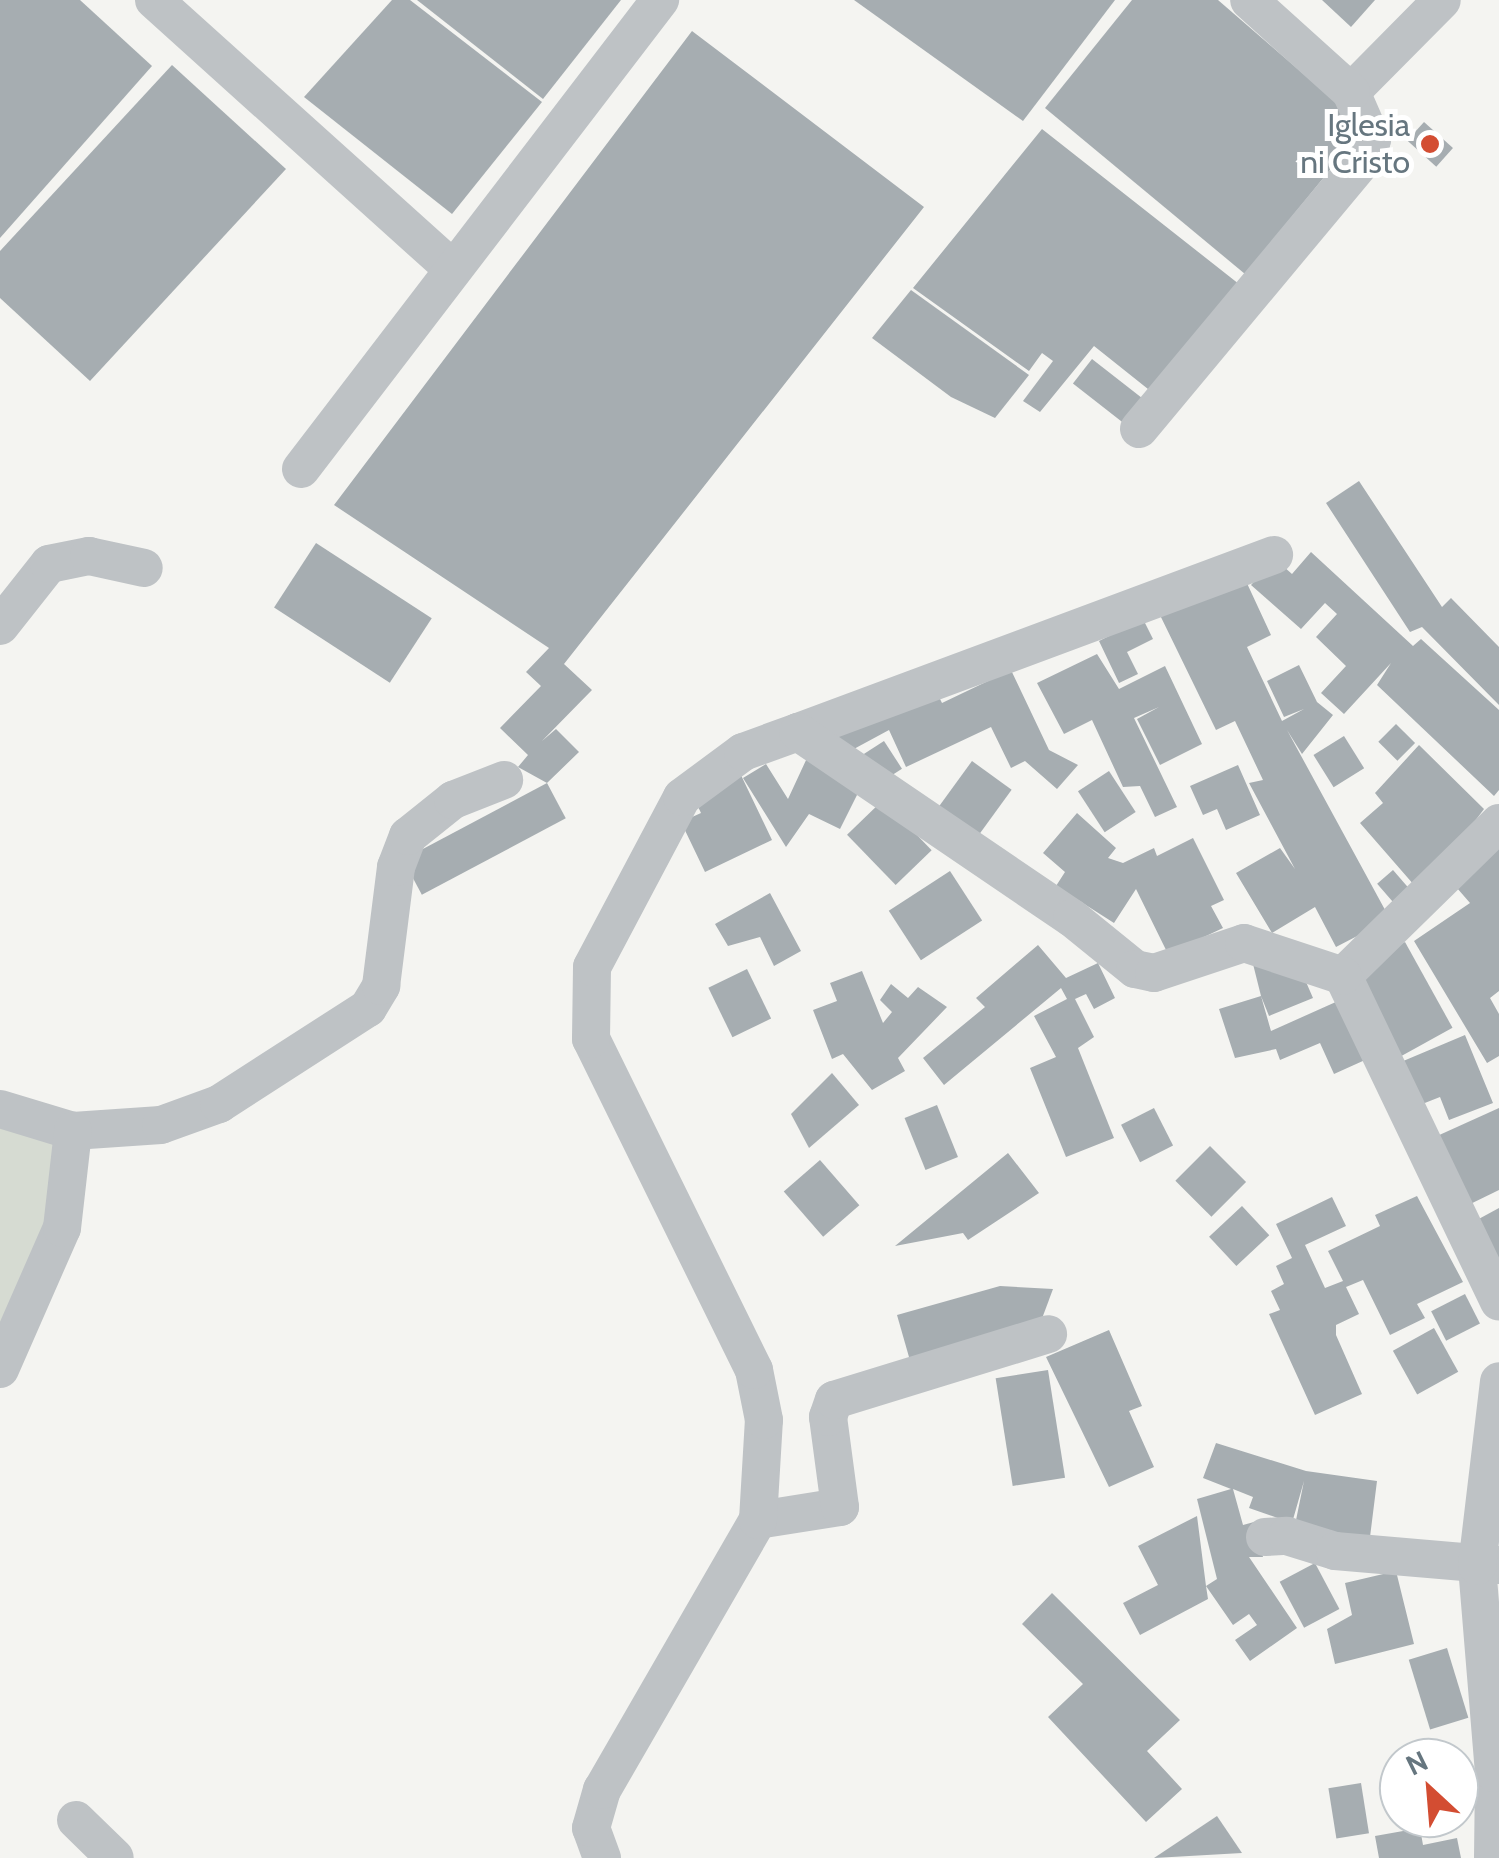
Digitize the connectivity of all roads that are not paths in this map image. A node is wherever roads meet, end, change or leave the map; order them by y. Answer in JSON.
{"nodes":[{"id":1,"x":154,"y":0,"type":"edge"},
{"id":2,"x":660,"y":0,"type":"edge"},
{"id":3,"x":1249,"y":0,"type":"edge"},
{"id":4,"x":1442,"y":0,"type":"edge"},
{"id":5,"x":1351,"y":92,"type":"junction"},
{"id":6,"x":453,"y":269,"type":"junction"},
{"id":7,"x":1139,"y":429,"type":"dead end"},
{"id":8,"x":301,"y":469,"type":"dead end"},
{"id":9,"x":1274,"y":556,"type":"dead end"},
{"id":10,"x":144,"y":568,"type":"dead end"},
{"id":11,"x":0,"y":626,"type":"edge"},
{"id":12,"x":798,"y":732,"type":"junction"},
{"id":13,"x":504,"y":780,"type":"dead end"},
{"id":14,"x":1499,"y":823,"type":"edge"},
{"id":15,"x":1343,"y":976,"type":"junction"},
{"id":16,"x":0,"y":1110,"type":"edge"},
{"id":17,"x":73,"y":1131,"type":"junction"},
{"id":18,"x":1499,"y":1302,"type":"edge"},
{"id":19,"x":1048,"y":1334,"type":"dead end"},
{"id":20,"x":0,"y":1369,"type":"edge"},
{"id":21,"x":1499,"y":1381,"type":"edge"},
{"id":22,"x":758,"y":1520,"type":"junction"},
{"id":23,"x":1264,"y":1537,"type":"dead end"},
{"id":24,"x":1488,"y":1566,"type":"edge"},
{"id":25,"x":76,"y":1820,"type":"dead end"},
{"id":26,"x":115,"y":1858,"type":"edge"},
{"id":27,"x":602,"y":1858,"type":"edge"},
{"id":28,"x":1493,"y":1858,"type":"edge"}],
"edges":[{"from":1,"to":6,"type":"street"},
{"from":2,"to":6,"type":"street"},
{"from":3,"to":5,"type":"street"},
{"from":4,"to":5,"type":"street"},
{"from":5,"to":7,"type":"street"},
{"from":6,"to":8,"type":"street"},
{"from":9,"to":12,"type":"street"},
{"from":10,"to":11,"type":"street"},
{"from":12,"to":15,"type":"street"},
{"from":12,"to":22,"type":"street"},
{"from":13,"to":17,"type":"street"},
{"from":14,"to":15,"type":"street"},
{"from":15,"to":18,"type":"street"},
{"from":16,"to":17,"type":"street"},
{"from":17,"to":20,"type":"street"},
{"from":19,"to":22,"type":"street"},
{"from":21,"to":24,"type":"street"},
{"from":22,"to":27,"type":"street"},
{"from":23,"to":24,"type":"street"},
{"from":24,"to":28,"type":"street"},
{"from":25,"to":26,"type":"street"}]}
